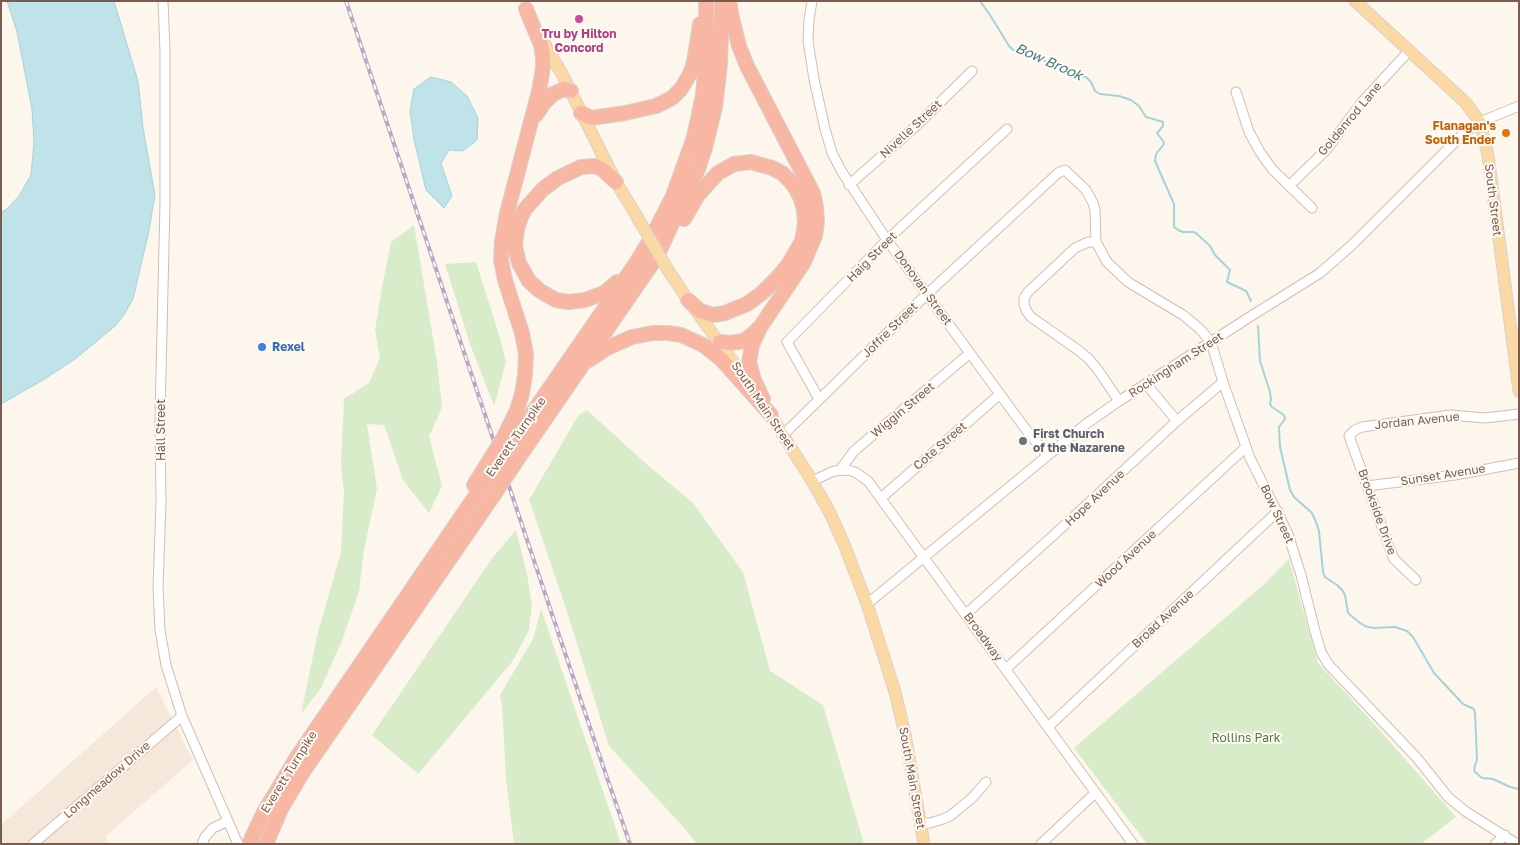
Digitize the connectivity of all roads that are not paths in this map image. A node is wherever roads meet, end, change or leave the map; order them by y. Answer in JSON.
{"nodes":[{"id":1,"x":163,"y":1,"type":"edge"},
{"id":2,"x":704,"y":1,"type":"edge"},
{"id":3,"x":722,"y":1,"type":"edge"},
{"id":4,"x":729,"y":1,"type":"edge"},
{"id":5,"x":812,"y":1,"type":"edge"},
{"id":6,"x":1355,"y":1,"type":"edge"},
{"id":7,"x":524,"y":5,"type":"edge"},
{"id":8,"x":1409,"y":51,"type":"junction"},
{"id":9,"x":972,"y":71,"type":"dead end"},
{"id":10,"x":571,"y":91,"type":"junction"},
{"id":11,"x":1236,"y":92,"type":"dead end"},
{"id":12,"x":1519,"y":106,"type":"edge"},
{"id":13,"x":581,"y":113,"type":"junction"},
{"id":14,"x":1480,"y":122,"type":"junction"},
{"id":15,"x":530,"y":126,"type":"junction"},
{"id":16,"x":1007,"y":129,"type":"dead end"},
{"id":17,"x":1065,"y":170,"type":"joint"},
{"id":18,"x":616,"y":182,"type":"junction"},
{"id":19,"x":849,"y":185,"type":"junction"},
{"id":20,"x":1290,"y":186,"type":"junction"},
{"id":21,"x":1312,"y":208,"type":"dead end"},
{"id":22,"x":650,"y":240,"type":"junction"},
{"id":23,"x":887,"y":240,"type":"junction"},
{"id":24,"x":1096,"y":242,"type":"junction"},
{"id":25,"x":656,"y":258,"type":"junction"},
{"id":26,"x":927,"y":294,"type":"junction"},
{"id":27,"x":688,"y":300,"type":"junction"},
{"id":28,"x":761,"y":326,"type":"junction"},
{"id":29,"x":1515,"y":332,"type":"edge"},
{"id":30,"x":720,"y":342,"type":"junction"},
{"id":31,"x":1211,"y":342,"type":"junction"},
{"id":32,"x":970,"y":353,"type":"junction"},
{"id":33,"x":582,"y":365,"type":"junction"},
{"id":34,"x":1223,"y":382,"type":"junction"},
{"id":35,"x":1146,"y":384,"type":"junction"},
{"id":36,"x":1519,"y":391,"type":"edge"},
{"id":37,"x":1000,"y":394,"type":"junction"},
{"id":38,"x":819,"y":399,"type":"junction"},
{"id":39,"x":1119,"y":401,"type":"junction"},
{"id":40,"x":1519,"y":414,"type":"edge"},
{"id":41,"x":771,"y":415,"type":"junction"},
{"id":42,"x":1177,"y":421,"type":"junction"},
{"id":43,"x":784,"y":434,"type":"junction"},
{"id":44,"x":1349,"y":436,"type":"joint"},
{"id":45,"x":508,"y":439,"type":"junction"},
{"id":46,"x":1246,"y":447,"type":"junction"},
{"id":47,"x":1047,"y":455,"type":"junction"},
{"id":48,"x":1519,"y":462,"type":"edge"},
{"id":49,"x":840,"y":470,"type":"junction"},
{"id":50,"x":812,"y":481,"type":"junction"},
{"id":51,"x":1367,"y":486,"type":"junction"},
{"id":52,"x":881,"y":498,"type":"junction"},
{"id":53,"x":1278,"y":511,"type":"junction"},
{"id":54,"x":924,"y":557,"type":"junction"},
{"id":55,"x":1416,"y":580,"type":"dead end"},
{"id":56,"x":867,"y":604,"type":"junction"},
{"id":57,"x":966,"y":614,"type":"junction"},
{"id":58,"x":364,"y":659,"type":"junction"},
{"id":59,"x":1006,"y":669,"type":"junction"},
{"id":60,"x":182,"y":716,"type":"junction"},
{"id":61,"x":1048,"y":727,"type":"junction"},
{"id":62,"x":986,"y":782,"type":"dead end"},
{"id":63,"x":1095,"y":793,"type":"junction"},
{"id":64,"x":228,"y":821,"type":"junction"},
{"id":65,"x":920,"y":823,"type":"junction"},
{"id":66,"x":1505,"y":836,"type":"junction"},
{"id":67,"x":252,"y":838,"type":"edge"},
{"id":68,"x":33,"y":844,"type":"edge"},
{"id":69,"x":202,"y":844,"type":"edge"},
{"id":70,"x":238,"y":844,"type":"edge"},
{"id":71,"x":266,"y":844,"type":"edge"},
{"id":72,"x":924,"y":844,"type":"edge"},
{"id":73,"x":1041,"y":844,"type":"edge"},
{"id":74,"x":1133,"y":844,"type":"edge"},
{"id":75,"x":1495,"y":844,"type":"edge"},
{"id":76,"x":1517,"y":844,"type":"edge"}],
"edges":[{"from":1,"to":60,"type":"street","name":"Hall Street"},
{"from":2,"to":13,"type":"highway"},
{"from":2,"to":22,"type":"highway","name":"Everett Turnpike"},
{"from":3,"to":25,"type":"highway","name":"Everett Turnpike"},
{"from":4,"to":28,"type":"highway"},
{"from":5,"to":19,"type":"street","name":"Donovan Street"},
{"from":6,"to":8,"type":"main road","name":"South Street"},
{"from":7,"to":10,"type":"main road","name":"South Main Street"},
{"from":7,"to":15,"type":"highway"},
{"from":8,"to":14,"type":"main road","name":"South Street"},
{"from":8,"to":20,"type":"street","name":"Goldenrod Lane"},
{"from":9,"to":19,"type":"street","name":"Nivelle Street"},
{"from":10,"to":13,"type":"main road","name":"South Main Street"},
{"from":10,"to":15,"type":"highway"},
{"from":11,"to":20,"type":"street"},
{"from":12,"to":14,"type":"street","name":"Rockingham Street"},
{"from":13,"to":18,"type":"main road","name":"South Main Street"},
{"from":14,"to":29,"type":"main road","name":"South Street"},
{"from":14,"to":31,"type":"street","name":"Rockingham Street"},
{"from":15,"to":45,"type":"highway"},
{"from":16,"to":23,"type":"street","name":"Haig Street"},
{"from":17,"to":24,"type":"street","name":"Bow Street"},
{"from":17,"to":26,"type":"street","name":"Joffre Street"},
{"from":18,"to":22,"type":"highway"},
{"from":18,"to":27,"type":"main road","name":"South Main Street","bridge":true},
{"from":19,"to":23,"type":"street","name":"Donovan Street"},
{"from":20,"to":21,"type":"street"},
{"from":22,"to":45,"type":"highway","name":"Everett Turnpike"},
{"from":23,"to":26,"type":"street","name":"Donovan Street"},
{"from":23,"to":38,"type":"street","name":"Haig Street"},
{"from":24,"to":31,"type":"street","name":"Bow Street"},
{"from":24,"to":39,"type":"street"},
{"from":25,"to":27,"type":"highway"},
{"from":25,"to":33,"type":"highway","name":"Everett Turnpike"},
{"from":26,"to":32,"type":"street","name":"Donovan Street"},
{"from":26,"to":38,"type":"street","name":"Joffre Street"},
{"from":27,"to":30,"type":"main road","name":"South Main Street"},
{"from":28,"to":30,"type":"highway"},
{"from":28,"to":41,"type":"highway"},
{"from":29,"to":36,"type":"main road","name":"South Street"},
{"from":30,"to":41,"type":"main road","name":"South Main Street"},
{"from":31,"to":34,"type":"street","name":"Bow Street"},
{"from":31,"to":35,"type":"street","name":"Rockingham Street"},
{"from":32,"to":37,"type":"street","name":"Donovan Street"},
{"from":32,"to":49,"type":"street","name":"Wiggin Street"},
{"from":33,"to":41,"type":"highway"},
{"from":33,"to":71,"type":"highway","name":"Everett Turnpike","bridge":true},
{"from":34,"to":42,"type":"street","name":"Hope Avenue"},
{"from":34,"to":46,"type":"street","name":"Bow Street"},
{"from":35,"to":39,"type":"street","name":"Rockingham Street"},
{"from":35,"to":42,"type":"street"},
{"from":37,"to":47,"type":"street","name":"Donovan Street"},
{"from":37,"to":52,"type":"street","name":"Cote Street"},
{"from":38,"to":43,"type":"street","name":"Joffre Street"},
{"from":39,"to":47,"type":"street","name":"Rockingham Street"},
{"from":40,"to":44,"type":"street","name":"Jordan Avenue"},
{"from":41,"to":43,"type":"main road","name":"South Main Street"},
{"from":42,"to":57,"type":"street","name":"Hope Avenue"},
{"from":43,"to":50,"type":"main road","name":"South Main Street"},
{"from":44,"to":51,"type":"street","name":"Brookside Drive"},
{"from":45,"to":58,"type":"highway","name":"Everett Turnpike","bridge":true},
{"from":45,"to":58,"type":"highway","bridge":true},
{"from":46,"to":53,"type":"street","name":"Bow Street"},
{"from":46,"to":59,"type":"street","name":"Wood Avenue"},
{"from":47,"to":54,"type":"street","name":"Rockingham Street"},
{"from":48,"to":51,"type":"street","name":"Sunset Avenue"},
{"from":49,"to":50,"type":"street"},
{"from":49,"to":52,"type":"street","name":"Broadway"},
{"from":50,"to":56,"type":"main road","name":"South Main Street"},
{"from":51,"to":55,"type":"street","name":"Brookside Drive"},
{"from":52,"to":54,"type":"street","name":"Broadway"},
{"from":53,"to":61,"type":"street","name":"Broad Avenue"},
{"from":53,"to":66,"type":"street","name":"Bow Street"},
{"from":54,"to":56,"type":"street","name":"Rockingham Street"},
{"from":54,"to":57,"type":"street","name":"Broadway"},
{"from":56,"to":65,"type":"main road","name":"South Main Street"},
{"from":57,"to":59,"type":"street","name":"Broadway"},
{"from":58,"to":67,"type":"highway","name":"Everett Turnpike"},
{"from":59,"to":61,"type":"street","name":"Broadway"},
{"from":60,"to":64,"type":"street","name":"Hall Street"},
{"from":60,"to":68,"type":"street","name":"Longmeadow Drive"},
{"from":61,"to":63,"type":"street","name":"Broadway"},
{"from":62,"to":65,"type":"street"},
{"from":63,"to":73,"type":"street"},
{"from":63,"to":74,"type":"street","name":"Broadway"},
{"from":64,"to":69,"type":"street"},
{"from":64,"to":70,"type":"street","name":"Hall Street"},
{"from":65,"to":72,"type":"main road","name":"South Main Street"},
{"from":66,"to":75,"type":"street"},
{"from":66,"to":76,"type":"street","name":"Bow Street"}]}
